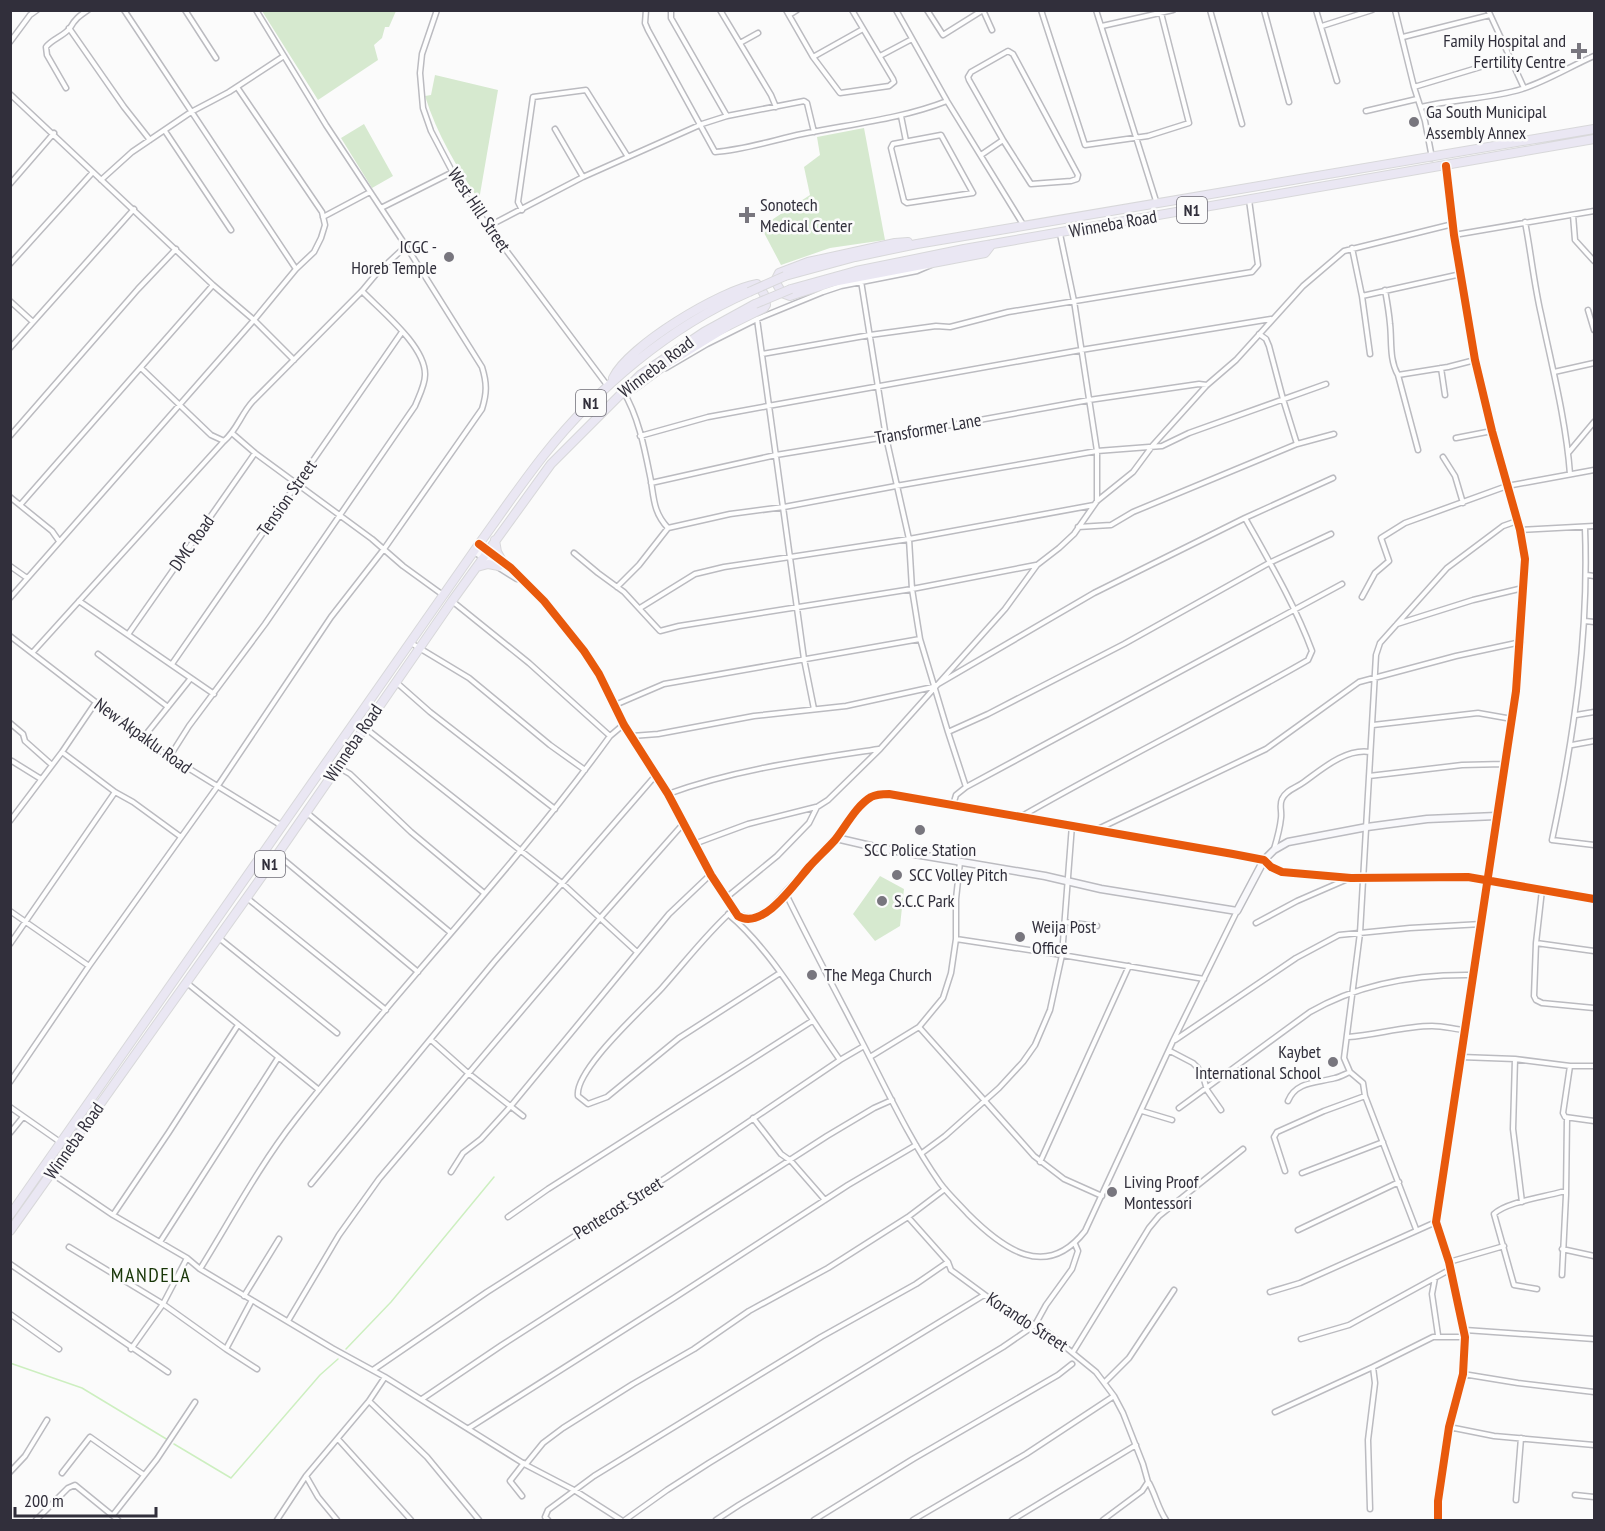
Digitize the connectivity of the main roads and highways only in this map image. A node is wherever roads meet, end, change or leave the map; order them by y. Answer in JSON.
{"nodes":[{"id":1,"x":1594,"y":129,"type":"edge"},
{"id":2,"x":1594,"y":139,"type":"edge"},
{"id":3,"x":1380,"y":165,"type":"junction"},
{"id":4,"x":1381,"y":177,"type":"junction"},
{"id":5,"x":1246,"y":188,"type":"junction"},
{"id":6,"x":1237,"y":202,"type":"junction"},
{"id":7,"x":942,"y":240,"type":"junction"},
{"id":8,"x":992,"y":244,"type":"junction"},
{"id":9,"x":609,"y":384,"type":"junction"},
{"id":10,"x":623,"y":390,"type":"junction"},
{"id":11,"x":519,"y":488,"type":"junction"},
{"id":12,"x":528,"y":495,"type":"junction"},
{"id":13,"x":495,"y":540,"type":"junction"},
{"id":14,"x":477,"y":567,"type":"junction"},
{"id":15,"x":68,"y":1131,"type":"junction"},
{"id":16,"x":77,"y":1136,"type":"junction"},
{"id":17,"x":10,"y":1215,"type":"edge"},
{"id":18,"x":10,"y":1232,"type":"edge"}],
"edges":[{"from":1,"to":3,"type":"highway","name":"Winneba Road","number":"N1"},
{"from":2,"to":4,"type":"highway","name":"Winneba Road","number":"N1"},
{"from":3,"to":4,"type":"highway"},
{"from":3,"to":5,"type":"highway","name":"Winneba Road","number":"N1"},
{"from":4,"to":6,"type":"highway","name":"Winneba Road","number":"N1"},
{"from":5,"to":6,"type":"highway"},
{"from":5,"to":7,"type":"highway","name":"Winneba Road","number":"N1"},
{"from":6,"to":8,"type":"highway","name":"Winneba Road","number":"N1"},
{"from":7,"to":8,"type":"highway"},
{"from":7,"to":9,"type":"highway","name":"Winneba Road","number":"N1","bridge":true},
{"from":8,"to":10,"type":"highway","name":"Winneba Road","number":"N1","bridge":true},
{"from":9,"to":10,"type":"highway"},
{"from":9,"to":11,"type":"highway","name":"Winneba Road","number":"N1"},
{"from":10,"to":12,"type":"highway","name":"Winneba Road","number":"N1"},
{"from":11,"to":12,"type":"highway"},
{"from":11,"to":15,"type":"highway","name":"Winneba Road","number":"N1"},
{"from":12,"to":13,"type":"highway","name":"Winneba Road","number":"N1"},
{"from":13,"to":14,"type":"highway","name":"Winneba Road","number":"N1"},
{"from":13,"to":14,"type":"highway"},
{"from":14,"to":16,"type":"highway","name":"Winneba Road","number":"N1"},
{"from":15,"to":16,"type":"highway"},
{"from":15,"to":17,"type":"highway","name":"Winneba Road","number":"N1"},
{"from":16,"to":18,"type":"highway","name":"Winneba Road","number":"N1"}]}
